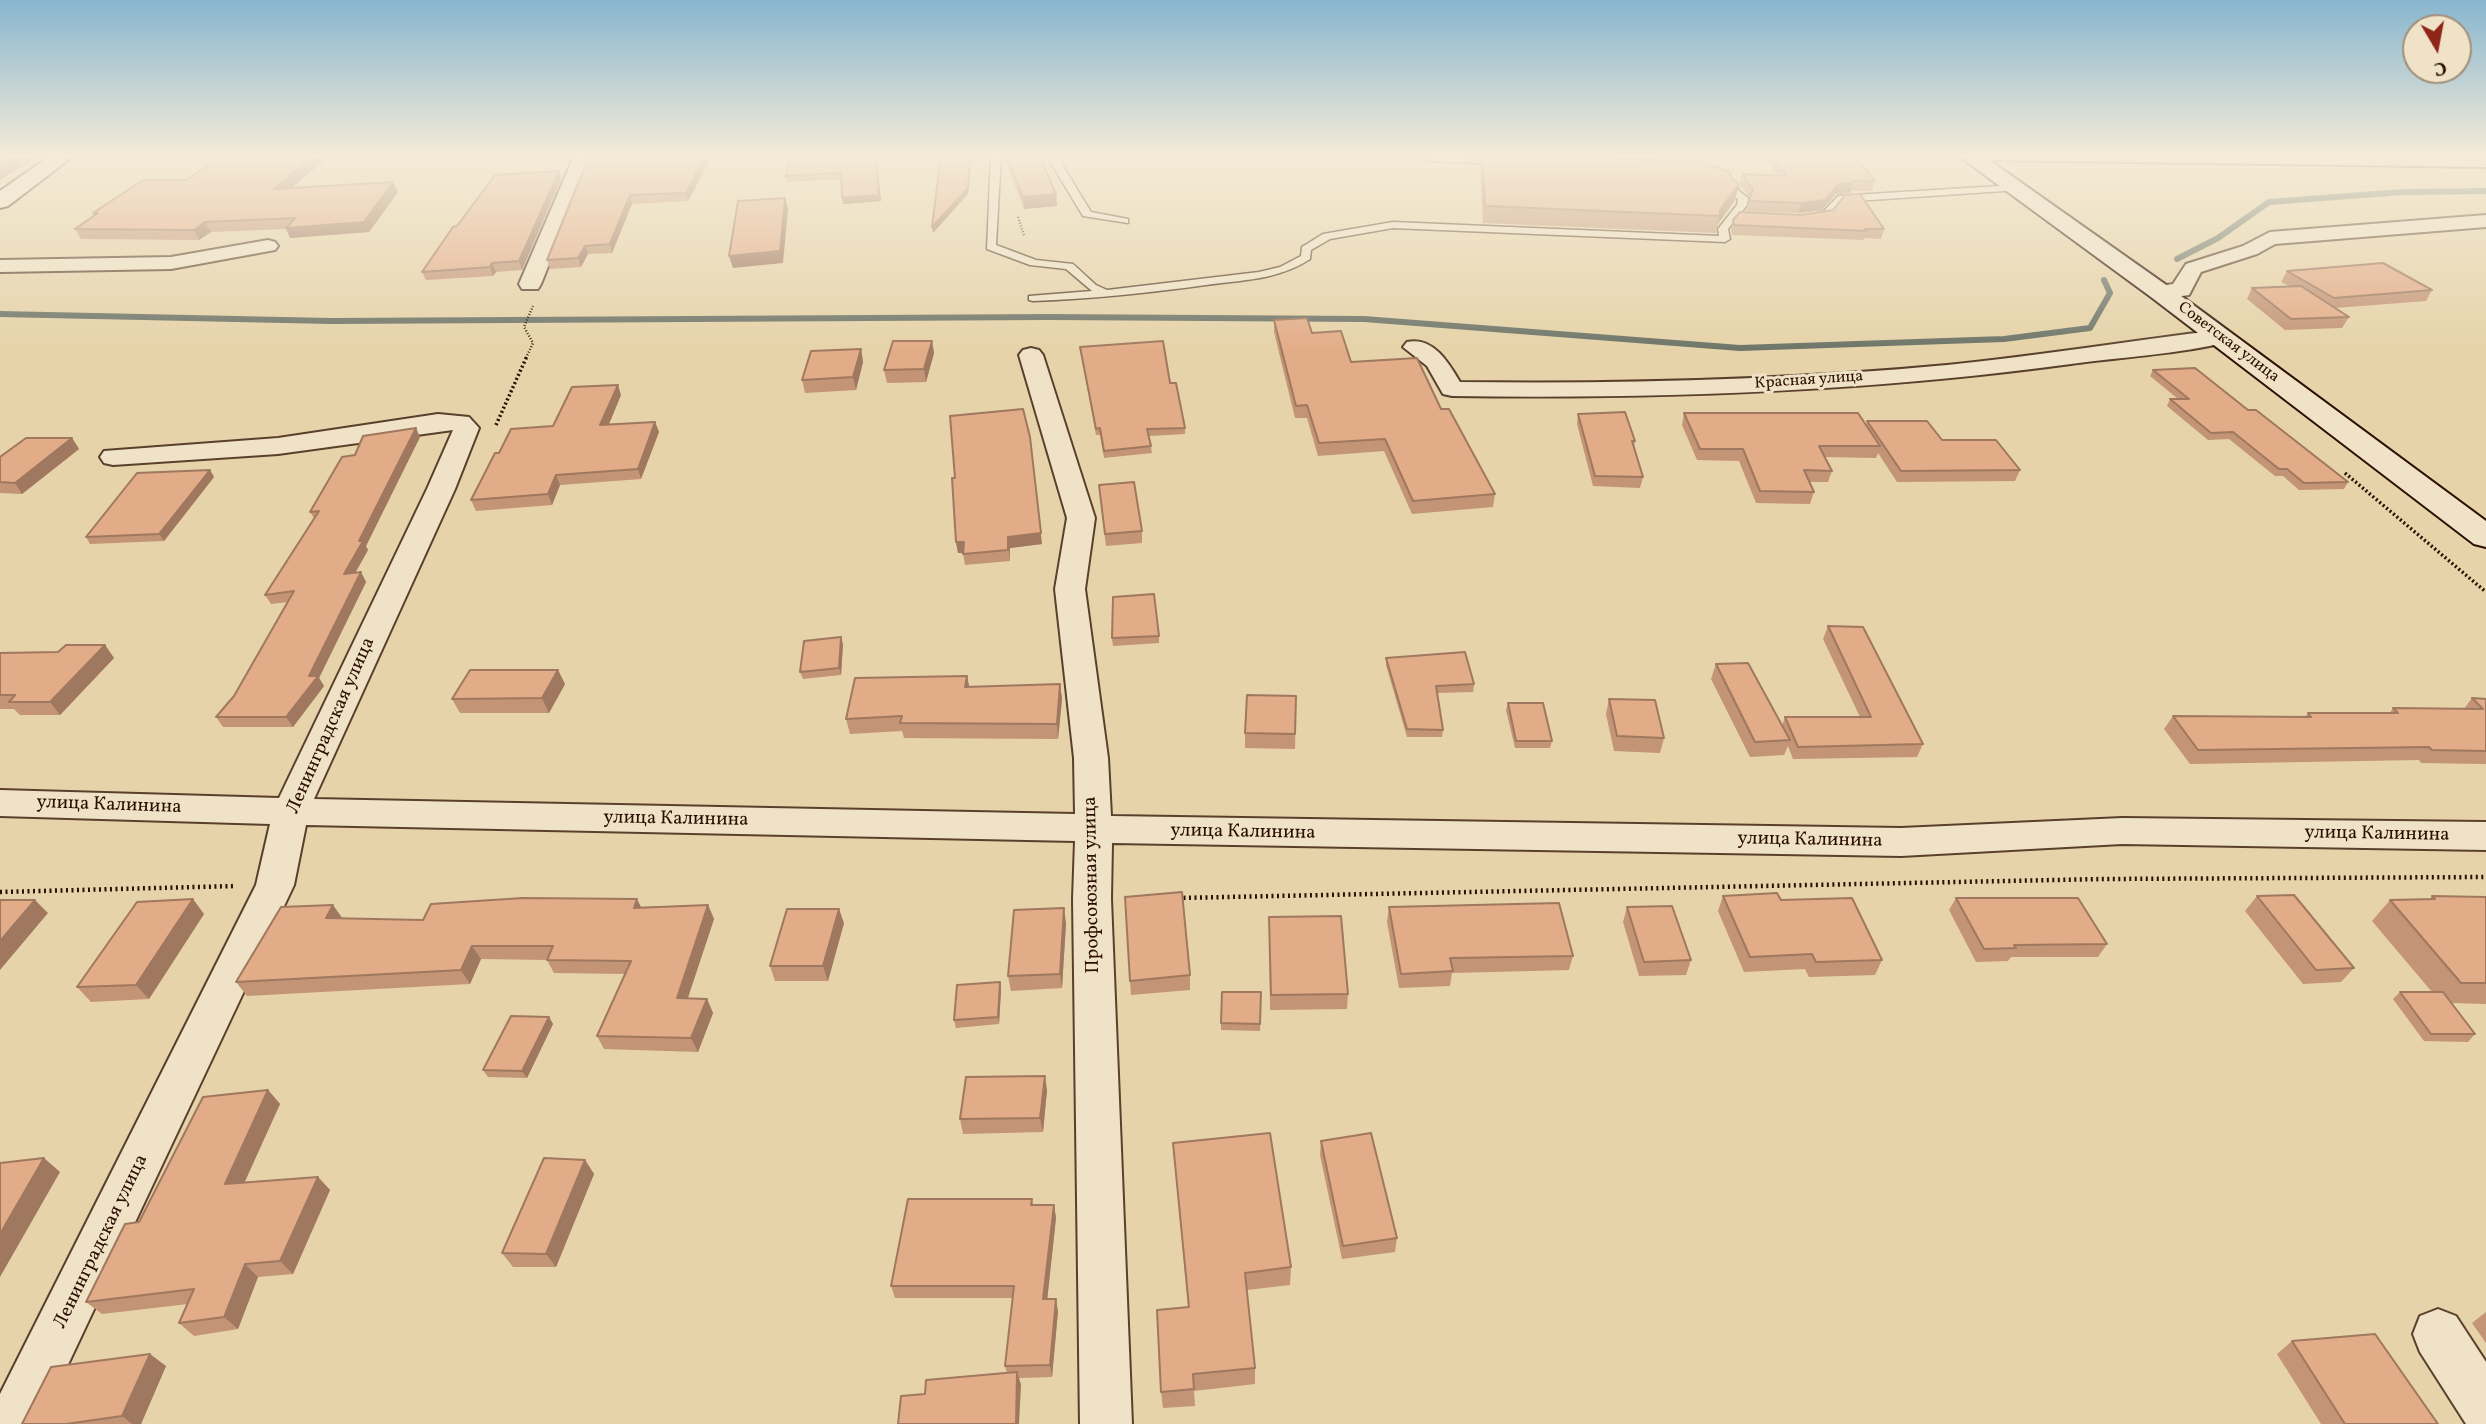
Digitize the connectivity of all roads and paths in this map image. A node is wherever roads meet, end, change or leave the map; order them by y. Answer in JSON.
{"nodes":[{"id":1,"x":556,"y":220,"type":"edge"},
{"id":2,"x":992,"y":220,"type":"edge"},
{"id":3,"x":1729,"y":220,"type":"edge"},
{"id":4,"x":2060,"y":220,"type":"edge"},
{"id":5,"x":2486,"y":221,"type":"edge"},
{"id":6,"x":268,"y":246,"type":"dead end"},
{"id":7,"x":0,"y":266,"type":"edge"},
{"id":8,"x":530,"y":284,"type":"dead end"},
{"id":9,"x":2160,"y":292,"type":"junction"},
{"id":10,"x":1107,"y":294,"type":"junction"},
{"id":11,"x":1033,"y":298,"type":"dead end"},
{"id":12,"x":2220,"y":337,"type":"junction"},
{"id":13,"x":1415,"y":347,"type":"dead end"},
{"id":14,"x":1031,"y":355,"type":"dead end"},
{"id":15,"x":113,"y":457,"type":"dead end"},
{"id":16,"x":2486,"y":537,"type":"edge"},
{"id":17,"x":0,"y":803,"type":"edge"},
{"id":18,"x":291,"y":811,"type":"junction"},
{"id":19,"x":1094,"y":829,"type":"junction"},
{"id":20,"x":2486,"y":836,"type":"edge"},
{"id":21,"x":2486,"y":877,"type":"edge"},
{"id":22,"x":275,"y":885,"type":"junction"},
{"id":23,"x":0,"y":892,"type":"edge"},
{"id":24,"x":1175,"y":898,"type":"edge"},
{"id":25,"x":2438,"y":1334,"type":"dead end"},
{"id":26,"x":2486,"y":1408,"type":"edge"},
{"id":27,"x":13,"y":1424,"type":"edge"},
{"id":28,"x":1106,"y":1424,"type":"edge"}],
"edges":[{"from":1,"to":8,"type":"street"},
{"from":2,"to":10,"type":"lane"},
{"from":3,"to":10,"type":"lane"},
{"from":4,"to":9,"type":"street","name":"Советская улица"},
{"from":5,"to":9,"type":"street"},
{"from":6,"to":7,"type":"street"},
{"from":9,"to":12,"type":"street","name":"Советская улица"},
{"from":10,"to":11,"type":"lane"},
{"from":12,"to":13,"type":"street","name":"Красная улица"},
{"from":12,"to":16,"type":"street","name":"Советская улица"},
{"from":14,"to":19,"type":"street","name":"Профсоюзная улица"},
{"from":15,"to":18,"type":"street","name":"Ленинградская улица"},
{"from":17,"to":18,"type":"street","name":"улица Калинина"},
{"from":18,"to":19,"type":"street","name":"улица Калинина"},
{"from":18,"to":22,"type":"street","name":"Ленинградская улица"},
{"from":19,"to":20,"type":"street","name":"улица Калинина"},
{"from":19,"to":28,"type":"street","name":"Профсоюзная улица"},
{"from":21,"to":24,"type":"path"},
{"from":22,"to":23,"type":"path"},
{"from":22,"to":27,"type":"street","name":"Ленинградская улица"},
{"from":25,"to":26,"type":"street"}]}
